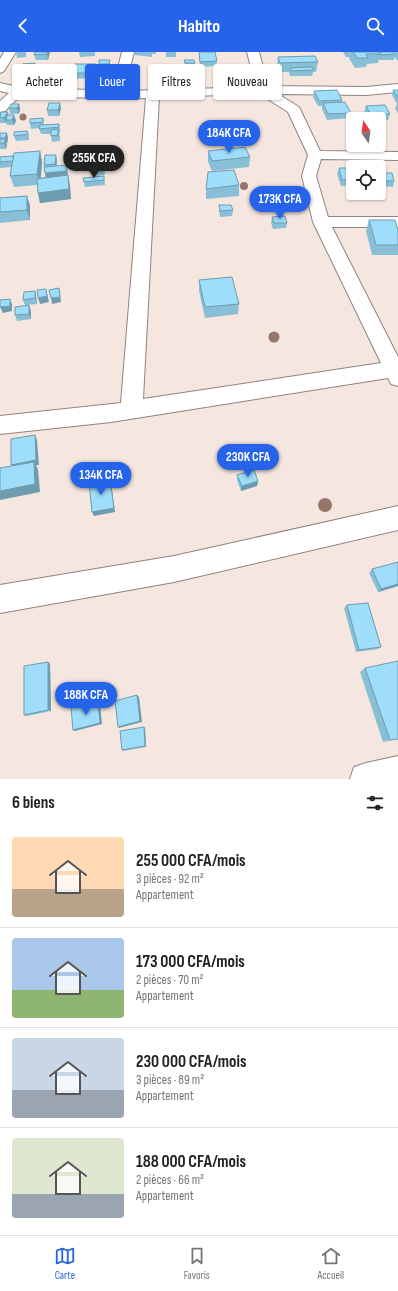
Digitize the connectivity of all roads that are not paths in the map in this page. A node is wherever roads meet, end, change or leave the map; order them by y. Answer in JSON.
{"nodes":[{"id":1,"x":10,"y":52,"type":"edge"},
{"id":2,"x":128,"y":52,"type":"edge"},
{"id":3,"x":253,"y":52,"type":"edge"},
{"id":4,"x":125,"y":64,"type":"edge"},
{"id":5,"x":256,"y":64,"type":"edge"},
{"id":6,"x":0,"y":69,"type":"edge"},
{"id":7,"x":0,"y":87,"type":"edge"},
{"id":8,"x":398,"y":88,"type":"edge"},
{"id":9,"x":12,"y":90,"type":"edge"},
{"id":10,"x":282,"y":90,"type":"edge"},
{"id":11,"x":12,"y":97,"type":"edge"},
{"id":12,"x":152,"y":100,"type":"edge"},
{"id":13,"x":278,"y":100,"type":"edge"},
{"id":14,"x":0,"y":108,"type":"edge"},
{"id":15,"x":315,"y":155,"type":"junction"},
{"id":16,"x":398,"y":156,"type":"edge"},
{"id":17,"x":321,"y":222,"type":"junction"},
{"id":18,"x":398,"y":222,"type":"edge"},
{"id":19,"x":397,"y":372,"type":"edge"},
{"id":20,"x":131,"y":410,"type":"junction"},
{"id":21,"x":0,"y":425,"type":"edge"},
{"id":22,"x":398,"y":518,"type":"edge"},
{"id":23,"x":0,"y":599,"type":"edge"},
{"id":24,"x":398,"y":772,"type":"edge"},
{"id":25,"x":366,"y":779,"type":"edge"}],
"edges":[{"from":1,"to":6,"type":"street"},
{"from":2,"to":4,"type":"street"},
{"from":3,"to":5,"type":"street"},
{"from":7,"to":9,"type":"street"},
{"from":8,"to":10,"type":"street"},
{"from":11,"to":14,"type":"street"},
{"from":12,"to":20,"type":"street"},
{"from":13,"to":15,"type":"street"},
{"from":15,"to":16,"type":"street"},
{"from":15,"to":17,"type":"street"},
{"from":17,"to":18,"type":"street"},
{"from":17,"to":19,"type":"street"},
{"from":19,"to":20,"type":"street"},
{"from":20,"to":21,"type":"street"},
{"from":22,"to":23,"type":"street"},
{"from":24,"to":25,"type":"street"}]}
